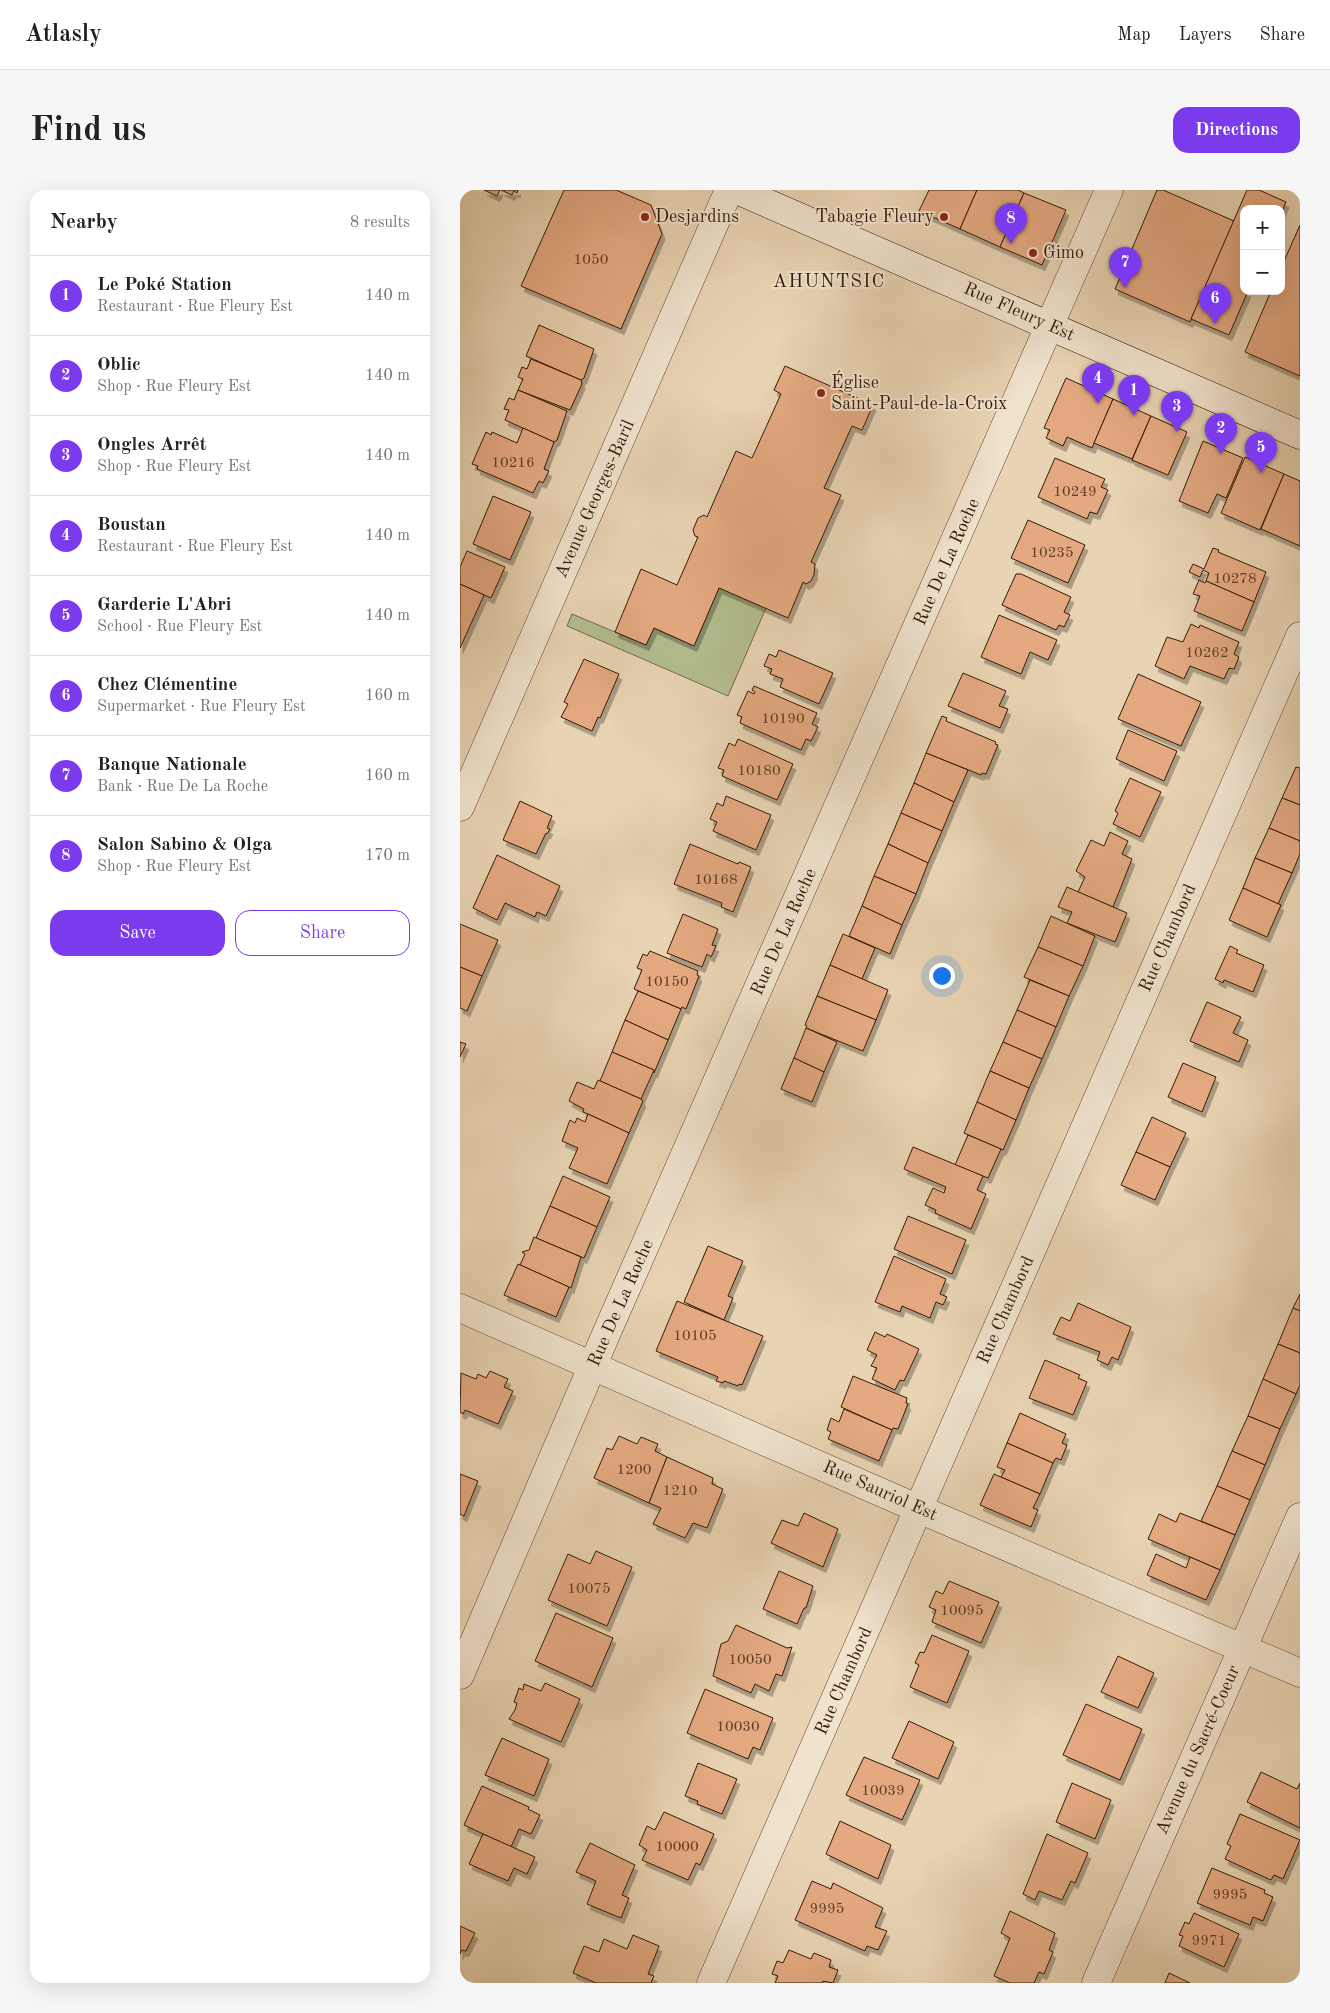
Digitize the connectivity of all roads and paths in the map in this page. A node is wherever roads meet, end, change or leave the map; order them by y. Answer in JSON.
{"nodes":[{"id":1,"x":729,"y":190,"type":"edge"},
{"id":2,"x":737,"y":190,"type":"edge"},
{"id":3,"x":1109,"y":190,"type":"edge"},
{"id":4,"x":1051,"y":326,"type":"junction"},
{"id":5,"x":1300,"y":436,"type":"edge"},
{"id":6,"x":1300,"y":636,"type":"edge"},
{"id":7,"x":460,"y":807,"type":"edge"},
{"id":8,"x":460,"y":1308,"type":"edge"},
{"id":9,"x":593,"y":1366,"type":"junction"},
{"id":10,"x":919,"y":1509,"type":"junction"},
{"id":11,"x":1300,"y":1517,"type":"edge"},
{"id":12,"x":1243,"y":1649,"type":"junction"},
{"id":13,"x":1300,"y":1673,"type":"edge"},
{"id":14,"x":460,"y":1675,"type":"edge"},
{"id":15,"x":711,"y":1983,"type":"edge"},
{"id":16,"x":1096,"y":1983,"type":"edge"}],
"edges":[{"from":1,"to":7,"type":"street","name":"Avenue Georges-Baril"},
{"from":2,"to":4,"type":"street","name":"Rue Fleury Est"},
{"from":3,"to":4,"type":"street","name":"Rue De La Roche"},
{"from":4,"to":5,"type":"street","name":"Rue Fleury Est"},
{"from":4,"to":9,"type":"street","name":"Rue De La Roche"},
{"from":6,"to":10,"type":"street","name":"Rue Chambord"},
{"from":8,"to":9,"type":"street","name":"Rue Sauriol Est"},
{"from":9,"to":10,"type":"street","name":"Rue Sauriol Est"},
{"from":9,"to":14,"type":"street","name":"Rue De La Roche"},
{"from":10,"to":12,"type":"street","name":"Rue Sauriol Est"},
{"from":10,"to":15,"type":"street","name":"Rue Chambord"},
{"from":11,"to":12,"type":"street","name":"Avenue du Sacré-Coeur"},
{"from":12,"to":13,"type":"street","name":"Rue Sauriol Est"},
{"from":12,"to":16,"type":"street","name":"Avenue du Sacré-Coeur"}]}
